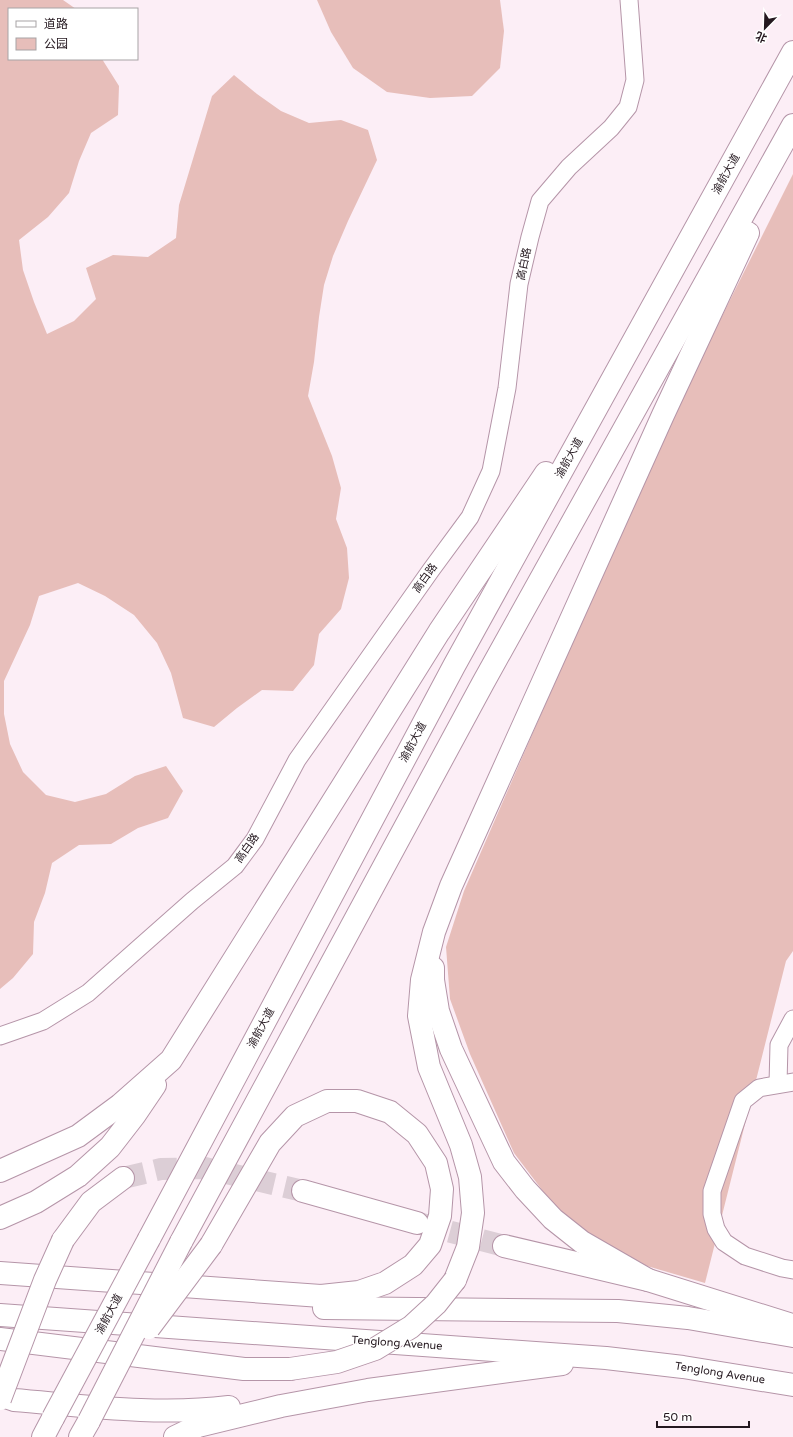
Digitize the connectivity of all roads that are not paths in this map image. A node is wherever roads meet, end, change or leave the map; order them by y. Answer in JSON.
{"nodes":[{"id":1,"x":629,"y":0,"type":"edge"},
{"id":2,"x":793,"y":52,"type":"edge"},
{"id":3,"x":793,"y":125,"type":"edge"},
{"id":4,"x":793,"y":136,"type":"edge"},
{"id":5,"x":629,"y":351,"type":"junction"},
{"id":6,"x":434,"y":932,"type":"junction"},
{"id":7,"x":793,"y":1019,"type":"edge"},
{"id":8,"x":0,"y":1036,"type":"edge"},
{"id":9,"x":171,"y":1060,"type":"junction"},
{"id":10,"x":786,"y":1083,"type":"edge"},
{"id":11,"x":0,"y":1171,"type":"edge"},
{"id":12,"x":123,"y":1178,"type":"tunnel mouth"},
{"id":13,"x":303,"y":1191,"type":"tunnel mouth"},
{"id":14,"x":0,"y":1218,"type":"edge"},
{"id":15,"x":417,"y":1223,"type":"tunnel mouth"},
{"id":16,"x":504,"y":1246,"type":"tunnel mouth"},
{"id":17,"x":793,"y":1270,"type":"edge"},
{"id":18,"x":0,"y":1273,"type":"edge"},
{"id":19,"x":648,"y":1280,"type":"junction"},
{"id":20,"x":0,"y":1287,"type":"edge"},
{"id":21,"x":0,"y":1315,"type":"edge"},
{"id":22,"x":793,"y":1325,"type":"edge"},
{"id":23,"x":793,"y":1336,"type":"edge"},
{"id":24,"x":0,"y":1339,"type":"edge"},
{"id":25,"x":606,"y":1358,"type":"junction"},
{"id":26,"x":113,"y":1375,"type":"junction"},
{"id":27,"x":793,"y":1386,"type":"edge"},
{"id":28,"x":368,"y":1390,"type":"junction"},
{"id":29,"x":0,"y":1395,"type":"edge"},
{"id":30,"x":0,"y":1399,"type":"edge"},
{"id":31,"x":85,"y":1429,"type":"edge"},
{"id":32,"x":43,"y":1437,"type":"edge"},
{"id":33,"x":175,"y":1437,"type":"edge"}],
"edges":[{"from":1,"to":8,"type":"street","name":"高白路"},
{"from":2,"to":5,"type":"highway","name":"渝航大道"},
{"from":3,"to":26,"type":"highway","bridge":true},
{"from":4,"to":6,"type":"highway"},
{"from":5,"to":9,"type":"highway"},
{"from":5,"to":32,"type":"highway","name":"渝航大道","bridge":true},
{"from":6,"to":19,"type":"highway"},
{"from":6,"to":24,"type":"highway","bridge":true},
{"from":7,"to":10,"type":"street"},
{"from":9,"to":11,"type":"highway"},
{"from":9,"to":14,"type":"highway"},
{"from":10,"to":17,"type":"street"},
{"from":12,"to":30,"type":"highway","bridge":true},
{"from":13,"to":15,"type":"highway"},
{"from":16,"to":19,"type":"highway"},
{"from":18,"to":26,"type":"highway","bridge":true},
{"from":19,"to":22,"type":"highway"},
{"from":20,"to":23,"type":"highway"},
{"from":21,"to":25,"type":"highway","name":"Tenglong Avenue"},
{"from":25,"to":27,"type":"highway","name":"Tenglong Avenue"},
{"from":25,"to":28,"type":"highway"},
{"from":26,"to":31,"type":"highway","bridge":true},
{"from":28,"to":29,"type":"highway"},
{"from":28,"to":33,"type":"highway"}]}
